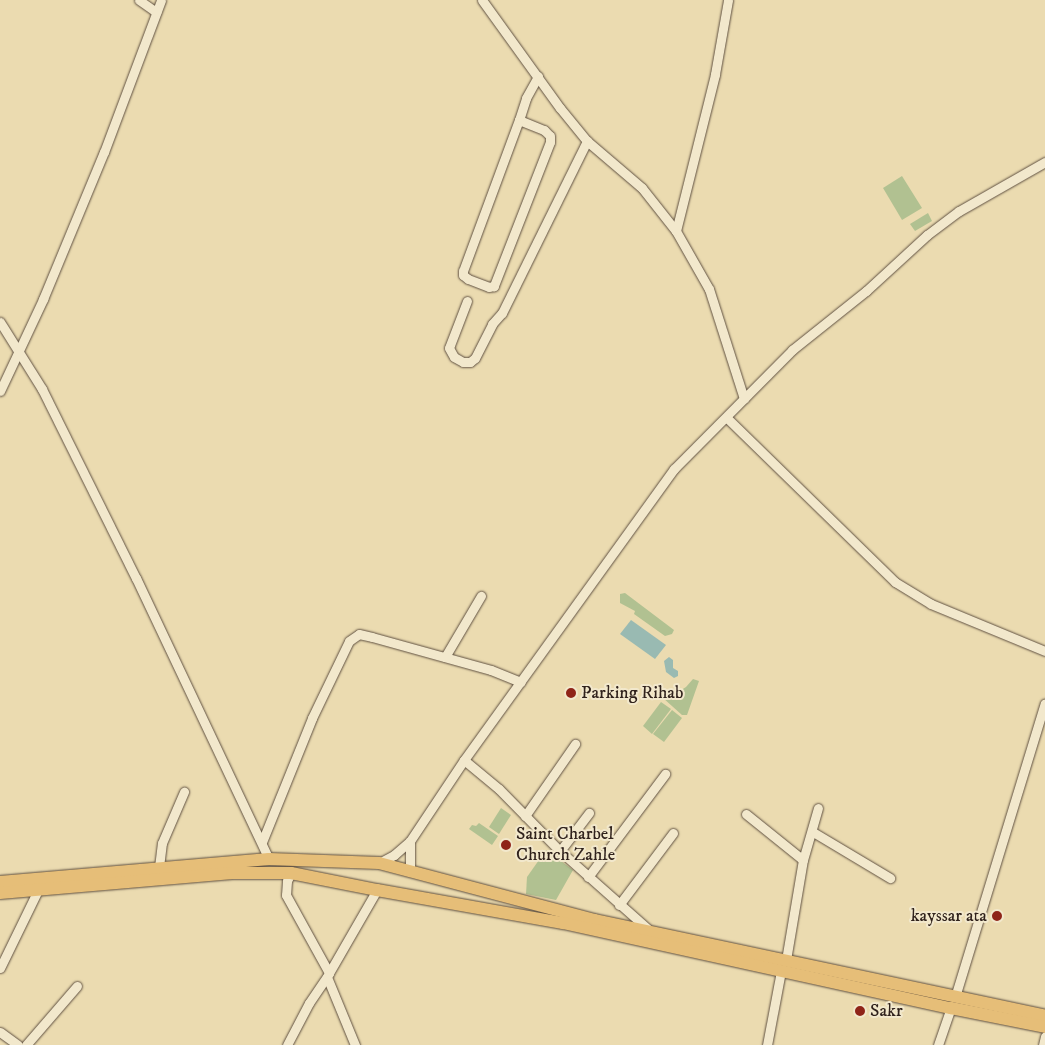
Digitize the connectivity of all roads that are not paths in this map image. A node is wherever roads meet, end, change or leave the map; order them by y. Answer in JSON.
{"nodes":[{"id":1,"x":139,"y":0,"type":"edge"},
{"id":2,"x":161,"y":0,"type":"edge"},
{"id":3,"x":482,"y":0,"type":"edge"},
{"id":4,"x":728,"y":0,"type":"edge"},
{"id":5,"x":156,"y":12,"type":"junction"},
{"id":6,"x":538,"y":76,"type":"junction"},
{"id":7,"x":519,"y":120,"type":"junction"},
{"id":8,"x":587,"y":141,"type":"junction"},
{"id":9,"x":1045,"y":162,"type":"edge"},
{"id":10,"x":676,"y":231,"type":"junction"},
{"id":11,"x":467,"y":301,"type":"dead end"},
{"id":12,"x":0,"y":322,"type":"edge"},
{"id":13,"x":20,"y":350,"type":"junction"},
{"id":14,"x":0,"y":392,"type":"edge"},
{"id":15,"x":744,"y":399,"type":"junction"},
{"id":16,"x":727,"y":418,"type":"junction"},
{"id":17,"x":481,"y":596,"type":"dead end"},
{"id":18,"x":1045,"y":650,"type":"edge"},
{"id":19,"x":445,"y":657,"type":"junction"},
{"id":20,"x":521,"y":682,"type":"junction"},
{"id":21,"x":1045,"y":703,"type":"edge"},
{"id":22,"x":575,"y":744,"type":"dead end"},
{"id":23,"x":464,"y":760,"type":"junction"},
{"id":24,"x":665,"y":774,"type":"dead end"},
{"id":25,"x":184,"y":792,"type":"dead end"},
{"id":26,"x":818,"y":808,"type":"dead end"},
{"id":27,"x":589,"y":813,"type":"dead end"},
{"id":28,"x":746,"y":814,"type":"dead end"},
{"id":29,"x":525,"y":816,"type":"junction"},
{"id":30,"x":813,"y":832,"type":"junction"},
{"id":31,"x":673,"y":833,"type":"dead end"},
{"id":32,"x":410,"y":841,"type":"junction"},
{"id":33,"x":262,"y":842,"type":"junction"},
{"id":34,"x":560,"y":851,"type":"junction"},
{"id":35,"x":269,"y":859,"type":"junction"},
{"id":36,"x":803,"y":860,"type":"junction"},
{"id":37,"x":362,"y":862,"type":"junction"},
{"id":38,"x":379,"y":863,"type":"junction"},
{"id":39,"x":159,"y":867,"type":"junction"},
{"id":40,"x":291,"y":872,"type":"junction"},
{"id":41,"x":410,"y":872,"type":"junction"},
{"id":42,"x":588,"y":877,"type":"junction"},
{"id":43,"x":890,"y":878,"type":"dead end"},
{"id":44,"x":0,"y":882,"type":"edge"},
{"id":45,"x":358,"y":885,"type":"junction"},
{"id":46,"x":38,"y":890,"type":"junction"},
{"id":47,"x":377,"y":890,"type":"junction"},
{"id":48,"x":0,"y":893,"type":"edge"},
{"id":49,"x":404,"y":894,"type":"junction"},
{"id":50,"x":619,"y":905,"type":"junction"},
{"id":51,"x":651,"y":931,"type":"junction"},
{"id":52,"x":784,"y":965,"type":"junction"},
{"id":53,"x":0,"y":968,"type":"edge"},
{"id":54,"x":328,"y":975,"type":"junction"},
{"id":55,"x":78,"y":986,"type":"dead end"},
{"id":56,"x":953,"y":1002,"type":"junction"},
{"id":57,"x":1045,"y":1016,"type":"edge"},
{"id":58,"x":1045,"y":1026,"type":"edge"},
{"id":59,"x":0,"y":1032,"type":"edge"},
{"id":60,"x":1045,"y":1036,"type":"edge"},
{"id":61,"x":18,"y":1045,"type":"edge"},
{"id":62,"x":26,"y":1045,"type":"edge"},
{"id":63,"x":287,"y":1045,"type":"edge"},
{"id":64,"x":355,"y":1045,"type":"edge"},
{"id":65,"x":767,"y":1045,"type":"edge"},
{"id":66,"x":938,"y":1045,"type":"edge"},
{"id":67,"x":1042,"y":1045,"type":"edge"}],
"edges":[{"from":1,"to":5,"type":"street"},
{"from":2,"to":5,"type":"street"},
{"from":3,"to":6,"type":"street"},
{"from":4,"to":10,"type":"street"},
{"from":5,"to":13,"type":"street"},
{"from":6,"to":7,"type":"street"},
{"from":6,"to":8,"type":"street"},
{"from":7,"to":7,"type":"street"},
{"from":8,"to":10,"type":"street"},
{"from":8,"to":11,"type":"street"},
{"from":9,"to":15,"type":"street"},
{"from":10,"to":15,"type":"street"},
{"from":12,"to":13,"type":"street"},
{"from":13,"to":14,"type":"street"},
{"from":13,"to":33,"type":"street"},
{"from":15,"to":16,"type":"street"},
{"from":16,"to":18,"type":"street"},
{"from":16,"to":20,"type":"street"},
{"from":17,"to":19,"type":"street"},
{"from":19,"to":20,"type":"street"},
{"from":19,"to":33,"type":"street"},
{"from":20,"to":23,"type":"street"},
{"from":21,"to":56,"type":"street"},
{"from":22,"to":29,"type":"street"},
{"from":23,"to":29,"type":"street"},
{"from":23,"to":32,"type":"street"},
{"from":24,"to":42,"type":"street"},
{"from":25,"to":39,"type":"street"},
{"from":26,"to":30,"type":"street"},
{"from":27,"to":34,"type":"street"},
{"from":28,"to":36,"type":"street"},
{"from":29,"to":34,"type":"street"},
{"from":30,"to":36,"type":"street"},
{"from":30,"to":43,"type":"street"},
{"from":31,"to":50,"type":"street"},
{"from":32,"to":38,"type":"street"},
{"from":32,"to":41,"type":"street"},
{"from":33,"to":35,"type":"street"},
{"from":34,"to":42,"type":"street"},
{"from":35,"to":37,"type":"highway"},
{"from":35,"to":39,"type":"highway"},
{"from":36,"to":52,"type":"street"},
{"from":37,"to":38,"type":"highway"},
{"from":37,"to":45,"type":"highway"},
{"from":38,"to":41,"type":"highway"},
{"from":39,"to":44,"type":"highway"},
{"from":40,"to":45,"type":"highway"},
{"from":40,"to":46,"type":"highway"},
{"from":40,"to":54,"type":"street"},
{"from":41,"to":49,"type":"highway"},
{"from":41,"to":51,"type":"highway"},
{"from":42,"to":50,"type":"street"},
{"from":45,"to":47,"type":"highway"},
{"from":46,"to":48,"type":"highway"},
{"from":46,"to":53,"type":"street"},
{"from":47,"to":49,"type":"highway"},
{"from":47,"to":54,"type":"street"},
{"from":49,"to":52,"type":"highway"},
{"from":50,"to":51,"type":"street"},
{"from":51,"to":52,"type":"highway"},
{"from":52,"to":56,"type":"highway"},
{"from":52,"to":65,"type":"street"},
{"from":54,"to":63,"type":"street"},
{"from":54,"to":64,"type":"street"},
{"from":55,"to":62,"type":"street"},
{"from":56,"to":57,"type":"highway"},
{"from":56,"to":58,"type":"highway"},
{"from":56,"to":66,"type":"street"},
{"from":59,"to":61,"type":"street"},
{"from":60,"to":67,"type":"street"}]}
